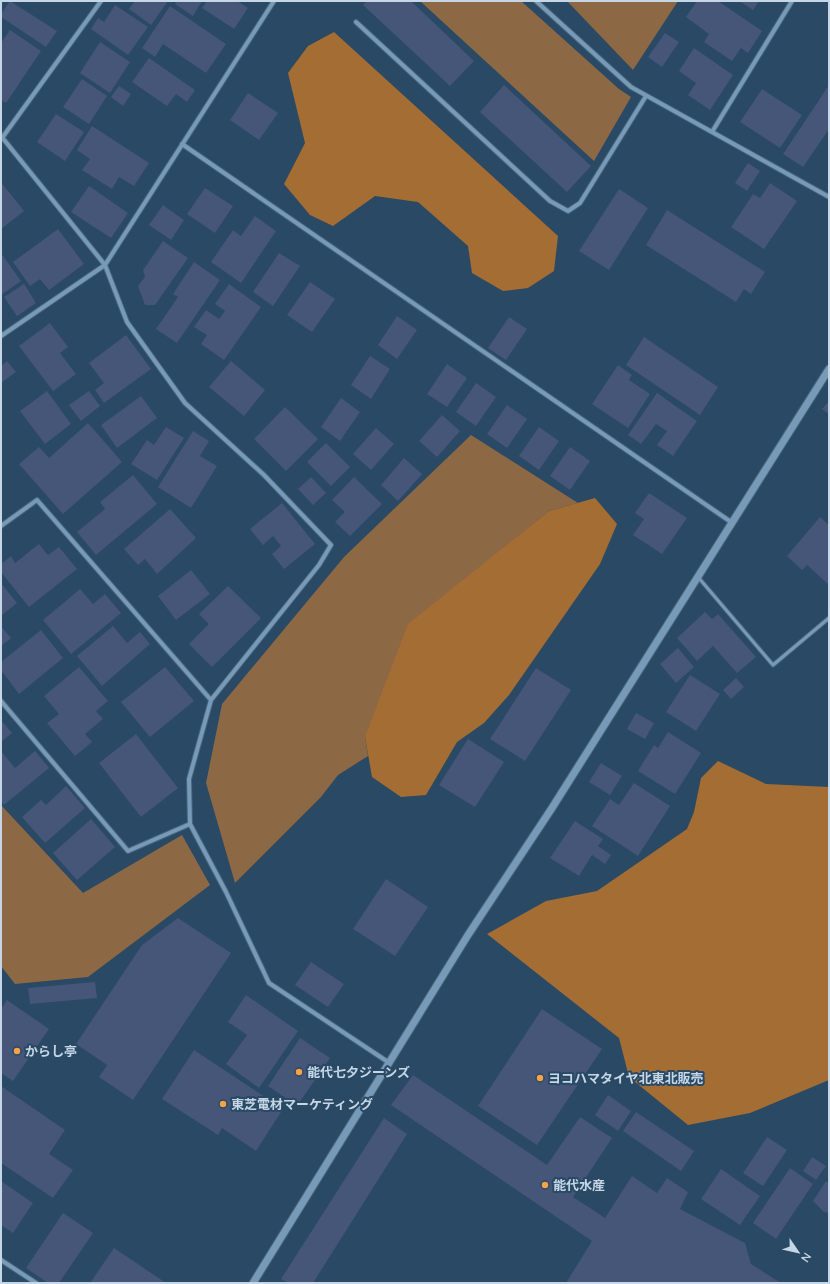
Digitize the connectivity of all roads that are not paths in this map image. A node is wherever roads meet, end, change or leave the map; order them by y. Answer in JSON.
{"nodes":[{"id":1,"x":101,"y":1,"type":"edge"},
{"id":2,"x":274,"y":1,"type":"edge"},
{"id":3,"x":536,"y":1,"type":"edge"},
{"id":4,"x":792,"y":1,"type":"edge"},
{"id":5,"x":356,"y":22,"type":"dead end"},
{"id":6,"x":646,"y":96,"type":"junction"},
{"id":7,"x":712,"y":132,"type":"junction"},
{"id":8,"x":2,"y":137,"type":"edge"},
{"id":9,"x":182,"y":144,"type":"junction"},
{"id":10,"x":829,"y":196,"type":"edge"},
{"id":11,"x":105,"y":265,"type":"junction"},
{"id":12,"x":1,"y":336,"type":"edge"},
{"id":13,"x":829,"y":369,"type":"edge"},
{"id":14,"x":732,"y":522,"type":"junction"},
{"id":15,"x":1,"y":526,"type":"edge"},
{"id":16,"x":698,"y":576,"type":"junction"},
{"id":17,"x":829,"y":618,"type":"edge"},
{"id":18,"x":211,"y":700,"type":"junction"},
{"id":19,"x":1,"y":701,"type":"edge"},
{"id":20,"x":190,"y":824,"type":"junction"},
{"id":21,"x":388,"y":1062,"type":"junction"},
{"id":22,"x":1,"y":1260,"type":"edge"},
{"id":23,"x":36,"y":1283,"type":"edge"},
{"id":24,"x":252,"y":1283,"type":"edge"}],
"edges":[{"from":1,"to":8,"type":"street"},
{"from":2,"to":9,"type":"street"},
{"from":3,"to":6,"type":"street"},
{"from":4,"to":7,"type":"street"},
{"from":5,"to":6,"type":"street"},
{"from":6,"to":7,"type":"street"},
{"from":7,"to":10,"type":"street"},
{"from":8,"to":11,"type":"street"},
{"from":9,"to":11,"type":"street"},
{"from":9,"to":14,"type":"street"},
{"from":11,"to":12,"type":"street"},
{"from":11,"to":18,"type":"street"},
{"from":13,"to":14,"type":"street"},
{"from":14,"to":16,"type":"street"},
{"from":15,"to":18,"type":"street"},
{"from":16,"to":17,"type":"lane"},
{"from":16,"to":21,"type":"street"},
{"from":18,"to":20,"type":"street"},
{"from":19,"to":20,"type":"street"},
{"from":20,"to":21,"type":"street"},
{"from":21,"to":24,"type":"street"},
{"from":22,"to":23,"type":"street"}]}
